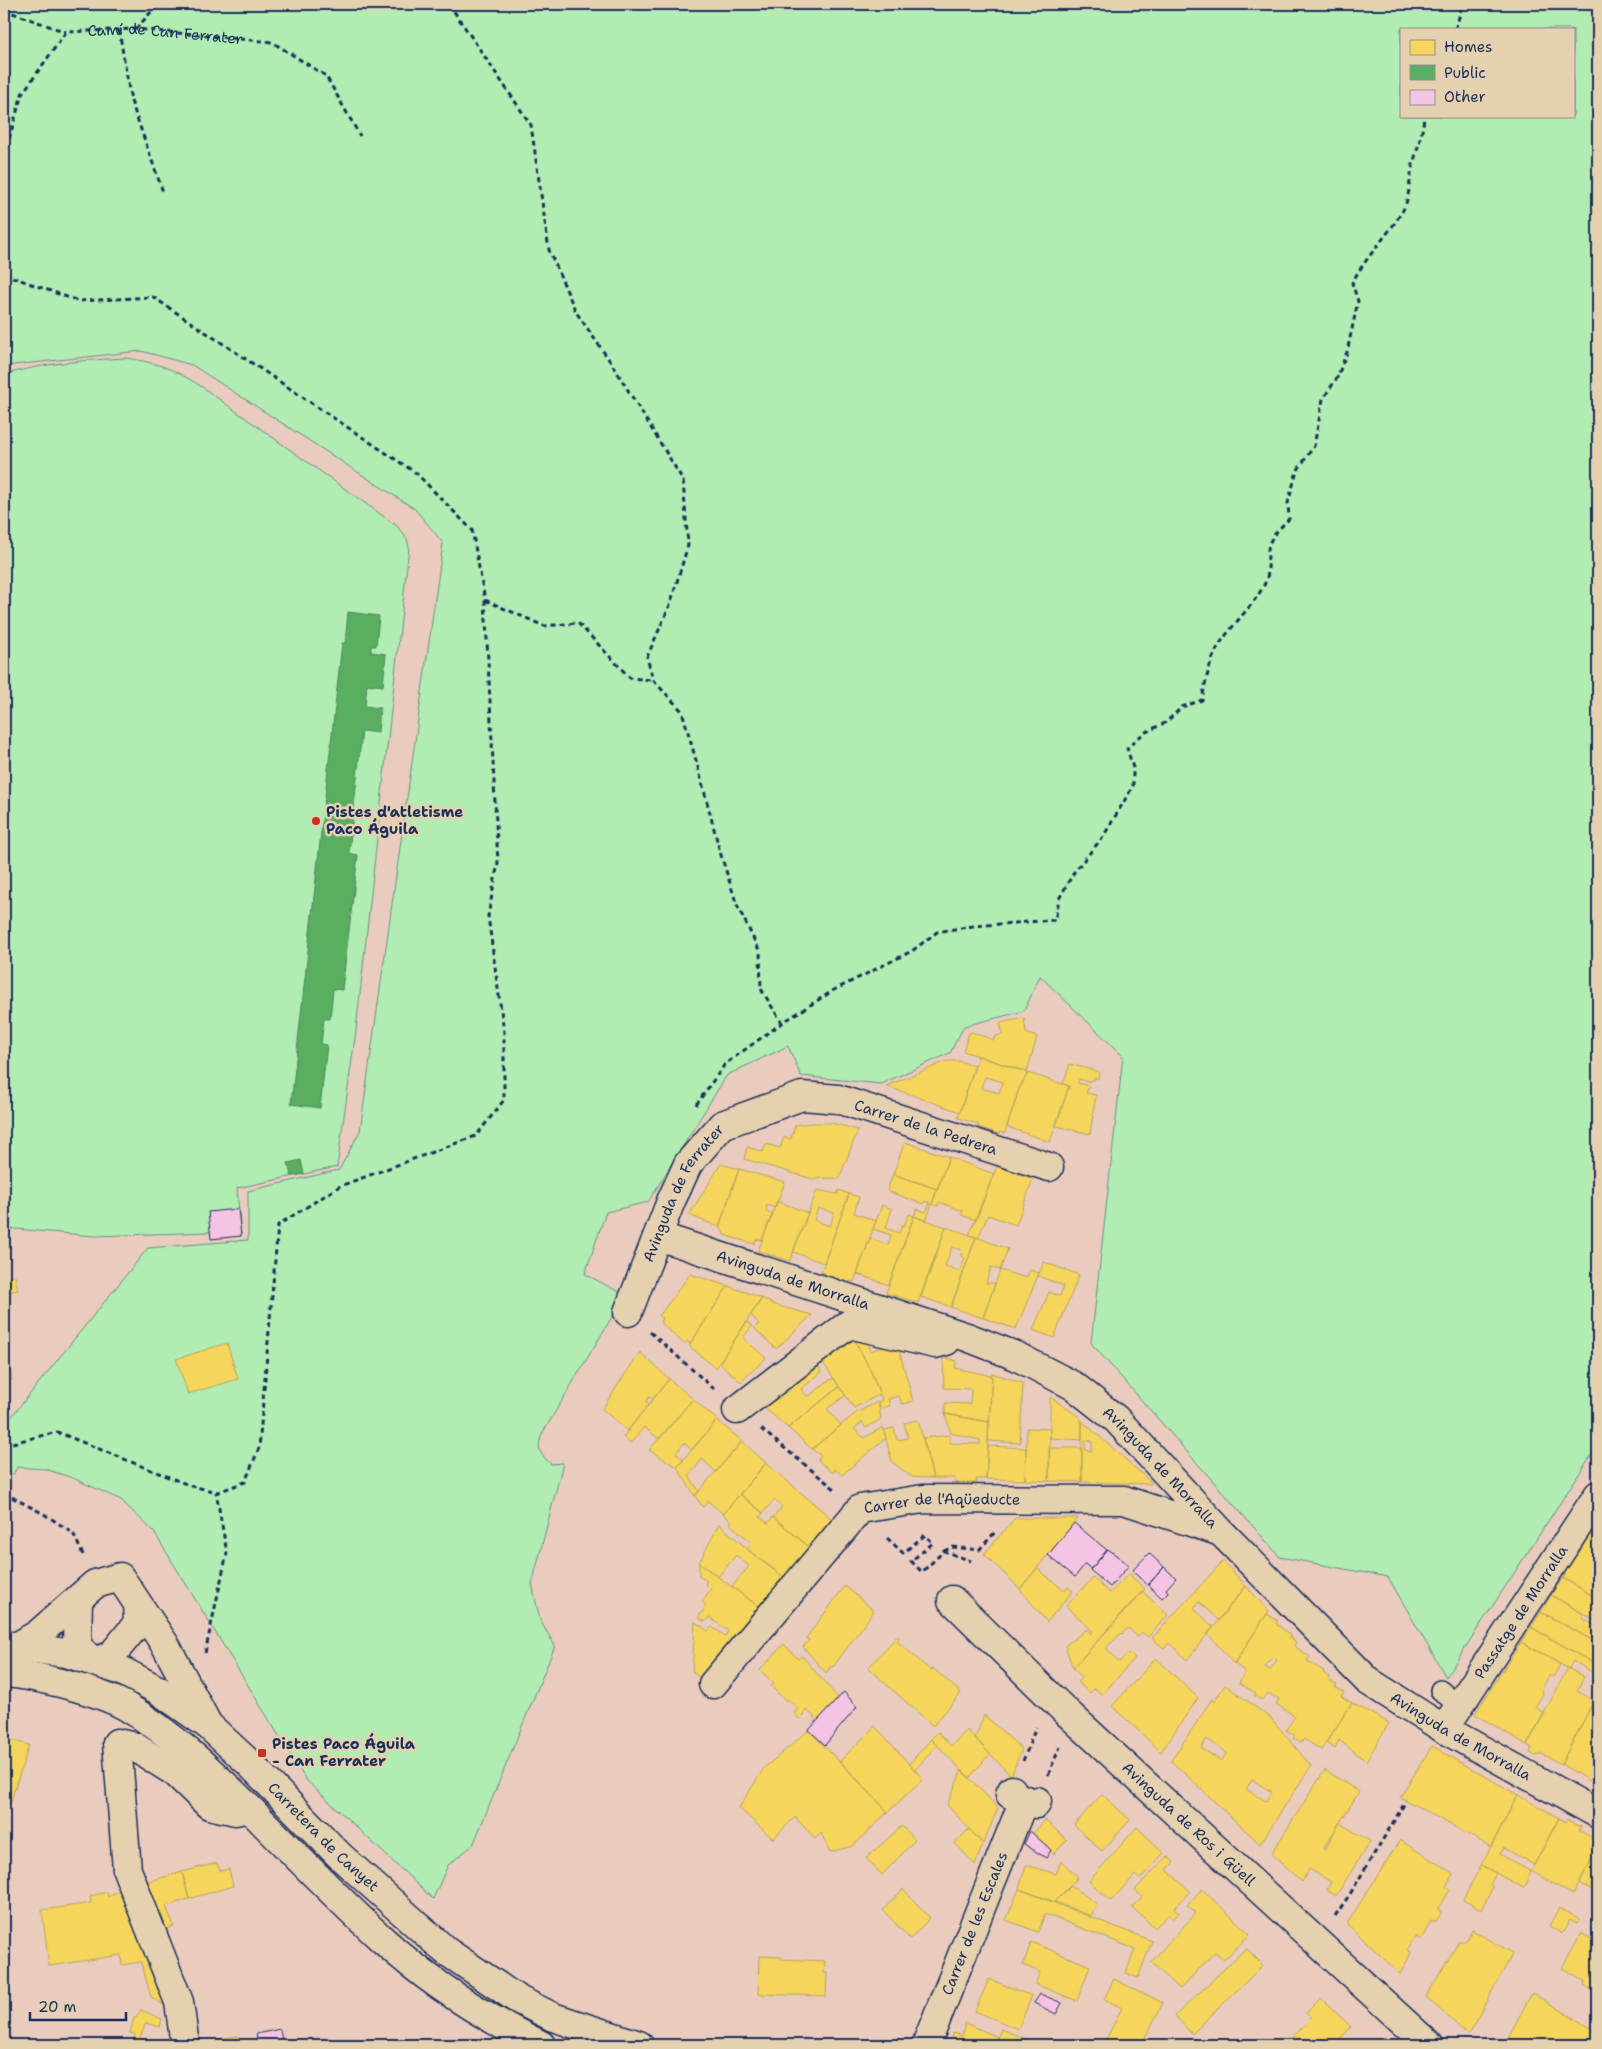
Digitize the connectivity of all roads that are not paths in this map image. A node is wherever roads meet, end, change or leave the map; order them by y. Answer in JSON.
{"nodes":[{"id":1,"x":802,"y":1096,"type":"joint"},
{"id":2,"x":1049,"y":1167,"type":"dead end"},
{"id":3,"x":658,"y":1236,"type":"junction"},
{"id":4,"x":628,"y":1312,"type":"dead end"},
{"id":5,"x":967,"y":1337,"type":"junction"},
{"id":6,"x":737,"y":1410,"type":"dead end"},
{"id":7,"x":1598,"y":1495,"type":"edge"},
{"id":8,"x":1220,"y":1531,"type":"junction"},
{"id":9,"x":87,"y":1592,"type":"junction"},
{"id":10,"x":952,"y":1600,"type":"dead end"},
{"id":11,"x":139,"y":1606,"type":"junction"},
{"id":12,"x":8,"y":1650,"type":"edge"},
{"id":13,"x":94,"y":1662,"type":"junction"},
{"id":14,"x":4,"y":1673,"type":"edge"},
{"id":15,"x":713,"y":1684,"type":"dead end"},
{"id":16,"x":208,"y":1725,"type":"junction"},
{"id":17,"x":1444,"y":1729,"type":"junction"},
{"id":18,"x":184,"y":1749,"type":"junction"},
{"id":19,"x":1024,"y":1797,"type":"road end"},
{"id":20,"x":248,"y":1808,"type":"junction"},
{"id":21,"x":1598,"y":1814,"type":"edge"},
{"id":22,"x":186,"y":2045,"type":"edge"},
{"id":23,"x":541,"y":2045,"type":"edge"},
{"id":24,"x":639,"y":2045,"type":"edge"},
{"id":25,"x":926,"y":2045,"type":"edge"},
{"id":26,"x":1428,"y":2045,"type":"edge"}],
"edges":[{"from":1,"to":2,"type":"street","name":"Carrer de la Pedrera"},
{"from":1,"to":3,"type":"street","name":"Avinguda de Ferrater"},
{"from":3,"to":4,"type":"street","name":"Avinguda de Ferrater"},
{"from":3,"to":5,"type":"street","name":"Avinguda de Morralla"},
{"from":5,"to":6,"type":"street"},
{"from":5,"to":8,"type":"street","name":"Avinguda de Morralla"},
{"from":7,"to":17,"type":"street","name":"Passatge de Morralla"},
{"from":8,"to":15,"type":"street","name":"Carrer de l'Aqüeducte"},
{"from":8,"to":17,"type":"street","name":"Avinguda de Morralla"},
{"from":9,"to":11,"type":"street"},
{"from":9,"to":12,"type":"street"},
{"from":9,"to":13,"type":"street"},
{"from":10,"to":26,"type":"street","name":"Avinguda de Ros i Güell"},
{"from":11,"to":13,"type":"street"},
{"from":11,"to":16,"type":"street"},
{"from":12,"to":13,"type":"street","name":"Carretera de Canyet"},
{"from":13,"to":16,"type":"street","name":"Carretera de Canyet"},
{"from":13,"to":18,"type":"street"},
{"from":14,"to":18,"type":"street","name":"Carretera de Canyet"},
{"from":16,"to":24,"type":"street","name":"Carretera de Canyet"},
{"from":17,"to":21,"type":"street","name":"Avinguda de Morralla"},
{"from":18,"to":20,"type":"street","name":"Carretera de Canyet"},
{"from":19,"to":25,"type":"street","name":"Carrer de les Escales"},
{"from":20,"to":22,"type":"street"},
{"from":20,"to":23,"type":"street","name":"Carretera de Canyet"}]}
